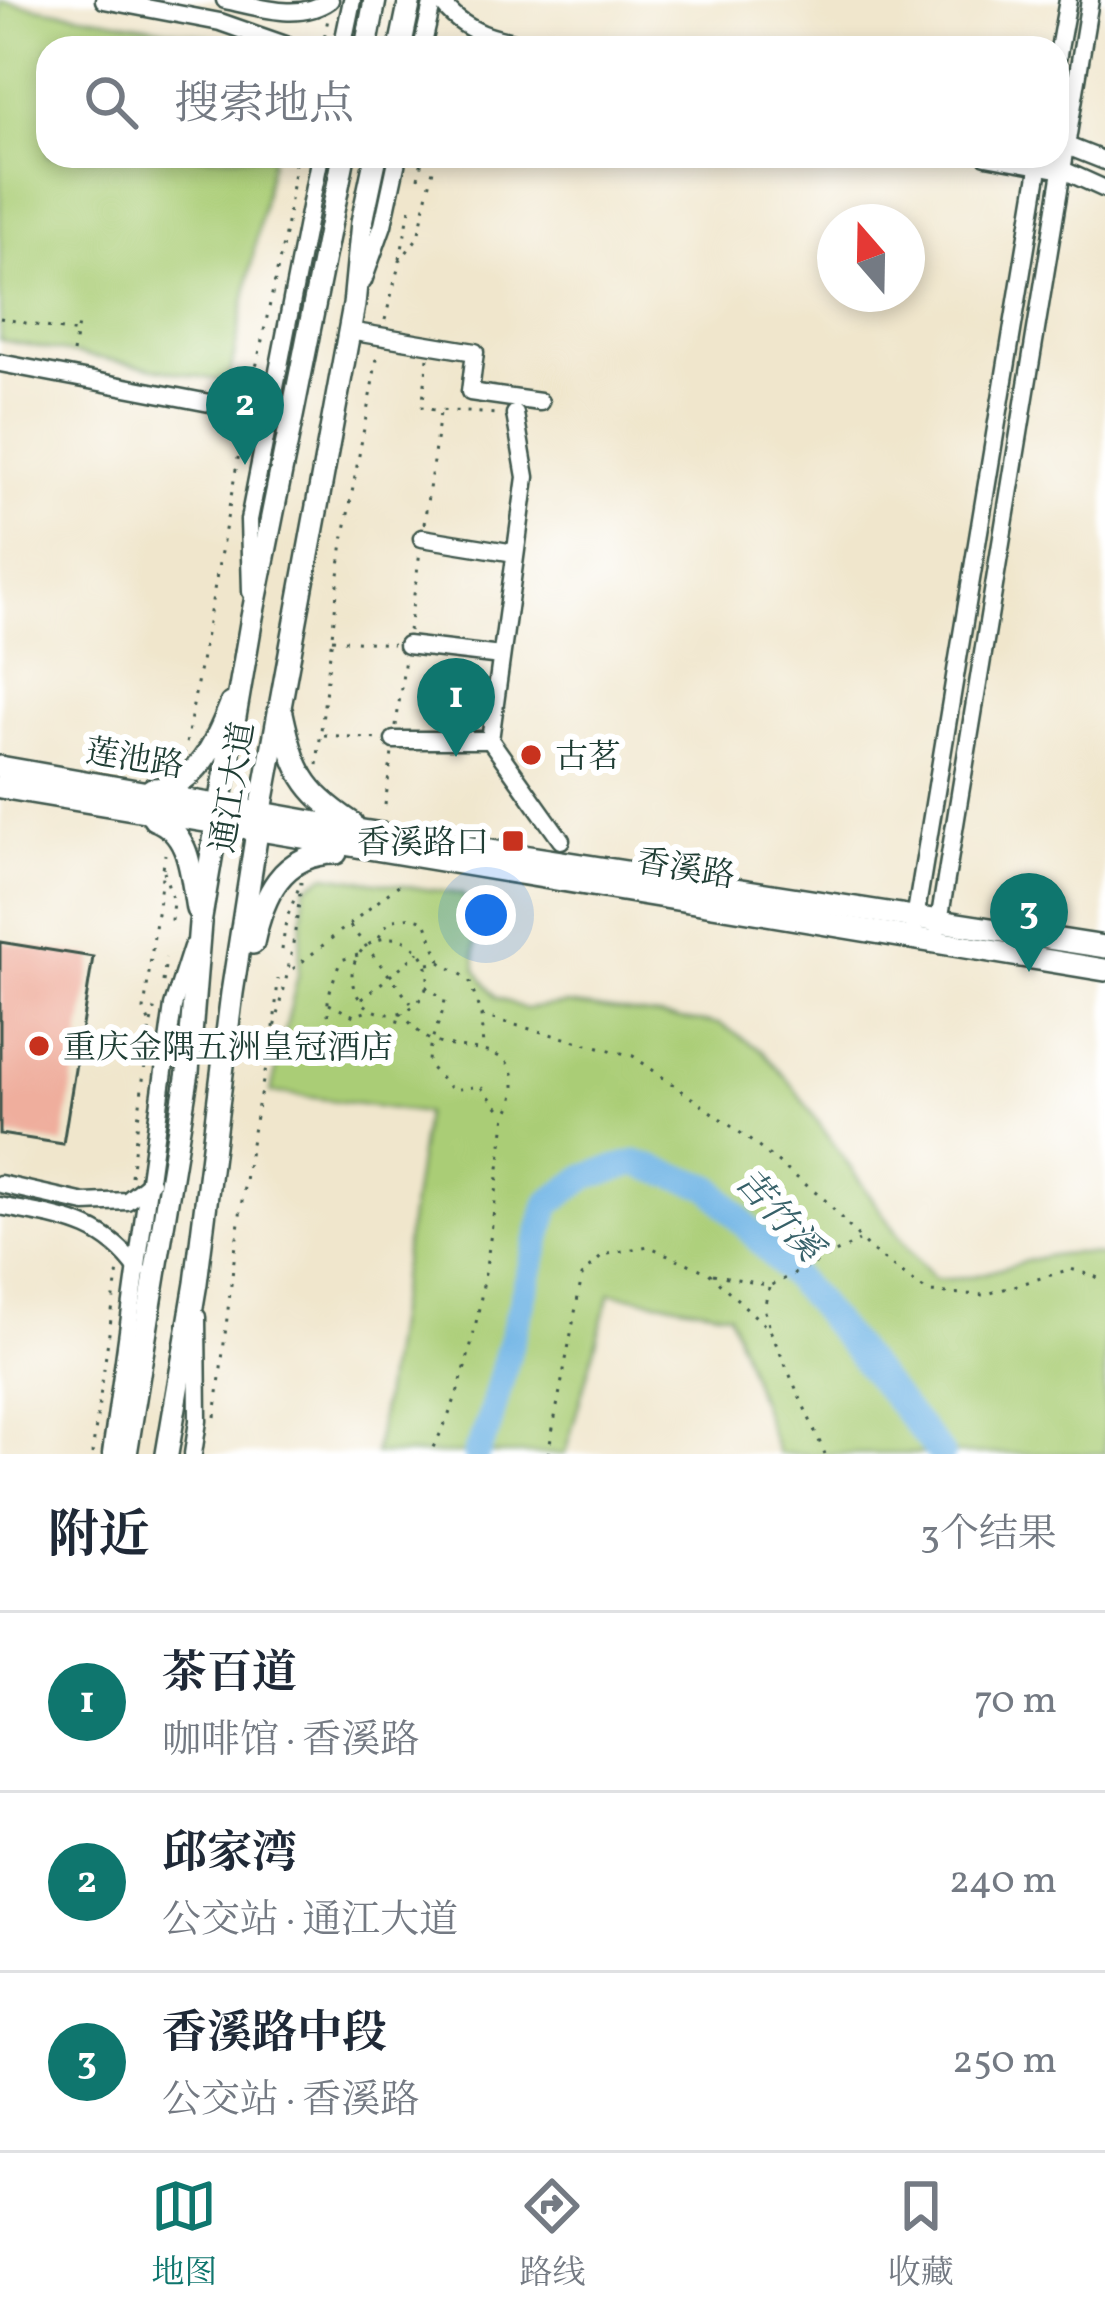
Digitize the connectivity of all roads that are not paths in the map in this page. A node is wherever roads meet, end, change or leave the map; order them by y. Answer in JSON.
{"nodes":[{"id":1,"x":104,"y":0,"type":"edge"},
{"id":2,"x":225,"y":0,"type":"edge"},
{"id":3,"x":352,"y":0,"type":"edge"},
{"id":4,"x":375,"y":0,"type":"edge"},
{"id":5,"x":410,"y":0,"type":"edge"},
{"id":6,"x":436,"y":0,"type":"edge"},
{"id":7,"x":1068,"y":0,"type":"edge"},
{"id":8,"x":1090,"y":0,"type":"edge"},
{"id":9,"x":329,"y":8,"type":"edge"},
{"id":10,"x":260,"y":36,"type":"edge"},
{"id":11,"x":344,"y":36,"type":"edge"},
{"id":12,"x":368,"y":36,"type":"edge"},
{"id":13,"x":402,"y":36,"type":"edge"},
{"id":14,"x":426,"y":36,"type":"edge"},
{"id":15,"x":487,"y":36,"type":"edge"},
{"id":16,"x":1061,"y":36,"type":"edge"},
{"id":17,"x":1069,"y":103,"type":"edge"},
{"id":18,"x":1069,"y":145,"type":"edge"},
{"id":19,"x":1105,"y":161,"type":"edge"},
{"id":20,"x":318,"y":168,"type":"edge"},
{"id":21,"x":342,"y":168,"type":"edge"},
{"id":22,"x":373,"y":168,"type":"edge"},
{"id":23,"x":395,"y":168,"type":"edge"},
{"id":24,"x":1040,"y":168,"type":"edge"},
{"id":25,"x":1058,"y":168,"type":"edge"},
{"id":26,"x":1063,"y":170,"type":"junction"},
{"id":27,"x":1105,"y":188,"type":"edge"},
{"id":28,"x":354,"y":305,"type":"junction"},
{"id":29,"x":349,"y":331,"type":"junction"},
{"id":30,"x":0,"y":363,"type":"edge"},
{"id":31,"x":540,"y":401,"type":"dead end"},
{"id":32,"x":220,"y":405,"type":"dead end"},
{"id":33,"x":515,"y":414,"type":"road end"},
{"id":34,"x":422,"y":538,"type":"road end"},
{"id":35,"x":515,"y":553,"type":"junction"},
{"id":36,"x":252,"y":617,"type":"junction"},
{"id":37,"x":407,"y":645,"type":"road end"},
{"id":38,"x":501,"y":656,"type":"junction"},
{"id":39,"x":244,"y":670,"type":"junction"},
{"id":40,"x":279,"y":701,"type":"junction"},
{"id":41,"x":394,"y":740,"type":"road end"},
{"id":42,"x":490,"y":740,"type":"junction"},
{"id":43,"x":0,"y":767,"type":"edge"},
{"id":44,"x":0,"y":787,"type":"edge"},
{"id":45,"x":121,"y":798,"type":"junction"},
{"id":46,"x":221,"y":816,"type":"junction"},
{"id":47,"x":259,"y":822,"type":"junction"},
{"id":48,"x":363,"y":830,"type":"junction"},
{"id":49,"x":561,"y":840,"type":"dead end"},
{"id":50,"x":385,"y":853,"type":"junction"},
{"id":51,"x":200,"y":923,"type":"junction"},
{"id":52,"x":914,"y":926,"type":"junction"},
{"id":53,"x":938,"y":930,"type":"junction"},
{"id":54,"x":1105,"y":947,"type":"edge"},
{"id":55,"x":1105,"y":970,"type":"edge"},
{"id":56,"x":232,"y":993,"type":"junction"},
{"id":57,"x":151,"y":1182,"type":"junction"},
{"id":58,"x":0,"y":1184,"type":"edge"},
{"id":59,"x":0,"y":1206,"type":"edge"},
{"id":60,"x":138,"y":1270,"type":"junction"},
{"id":61,"x":196,"y":1283,"type":"junction"},
{"id":62,"x":111,"y":1454,"type":"edge"},
{"id":63,"x":126,"y":1454,"type":"edge"},
{"id":64,"x":166,"y":1454,"type":"edge"},
{"id":65,"x":193,"y":1454,"type":"edge"}],
"edges":[{"from":1,"to":10,"type":"street"},
{"from":2,"to":9,"type":"street"},
{"from":3,"to":11,"type":"street"},
{"from":4,"to":12,"type":"main road"},
{"from":5,"to":13,"type":"main road"},
{"from":6,"to":14,"type":"street"},
{"from":6,"to":15,"type":"street"},
{"from":7,"to":16,"type":"street"},
{"from":8,"to":17,"type":"street"},
{"from":18,"to":19,"type":"street"},
{"from":20,"to":36,"type":"street","name":"通江大道"},
{"from":21,"to":36,"type":"main road","name":"通江大道"},
{"from":22,"to":28,"type":"main road","name":"通江大道"},
{"from":23,"to":28,"type":"street","name":"通江大道"},
{"from":24,"to":52,"type":"street"},
{"from":25,"to":26,"type":"street"},
{"from":26,"to":27,"type":"street"},
{"from":26,"to":53,"type":"street"},
{"from":28,"to":29,"type":"main road","name":"通江大道"},
{"from":29,"to":31,"type":"street"},
{"from":29,"to":40,"type":"main road","name":"通江大道"},
{"from":30,"to":32,"type":"street"},
{"from":33,"to":35,"type":"street"},
{"from":34,"to":35,"type":"street"},
{"from":35,"to":38,"type":"street"},
{"from":36,"to":39,"type":"main road","name":"通江大道"},
{"from":37,"to":38,"type":"street"},
{"from":38,"to":42,"type":"street"},
{"from":39,"to":45,"type":"main road"},
{"from":39,"to":46,"type":"main road","name":"通江大道"},
{"from":40,"to":47,"type":"main road","name":"通江大道"},
{"from":40,"to":48,"type":"main road"},
{"from":41,"to":42,"type":"street"},
{"from":42,"to":49,"type":"street"},
{"from":43,"to":45,"type":"main road","name":"莲池路"},
{"from":44,"to":45,"type":"main road","name":"莲池路"},
{"from":45,"to":46,"type":"main road","name":"莲池路"},
{"from":45,"to":51,"type":"main road"},
{"from":46,"to":47,"type":"main road","name":"莲池路"},
{"from":46,"to":51,"type":"main road","name":"通江大道"},
{"from":47,"to":48,"type":"main road","name":"香溪路"},
{"from":47,"to":50,"type":"main road","name":"香溪路"},
{"from":47,"to":56,"type":"main road","name":"通江大道"},
{"from":48,"to":52,"type":"main road","name":"香溪路"},
{"from":50,"to":52,"type":"main road","name":"香溪路"},
{"from":50,"to":56,"type":"main road"},
{"from":51,"to":57,"type":"street","name":"通江大道"},
{"from":51,"to":63,"type":"main road","name":"通江大道"},
{"from":52,"to":53,"type":"main road","name":"香溪路"},
{"from":53,"to":54,"type":"main road","name":"香溪路"},
{"from":53,"to":55,"type":"main road","name":"香溪路"},
{"from":56,"to":61,"type":"main road","name":"通江大道"},
{"from":57,"to":58,"type":"street"},
{"from":57,"to":60,"type":"street","name":"通江大道"},
{"from":59,"to":60,"type":"street"},
{"from":60,"to":62,"type":"street","name":"通江大道"},
{"from":61,"to":64,"type":"main road","name":"通江大道"},
{"from":61,"to":65,"type":"street","name":"通江大道"}]}
